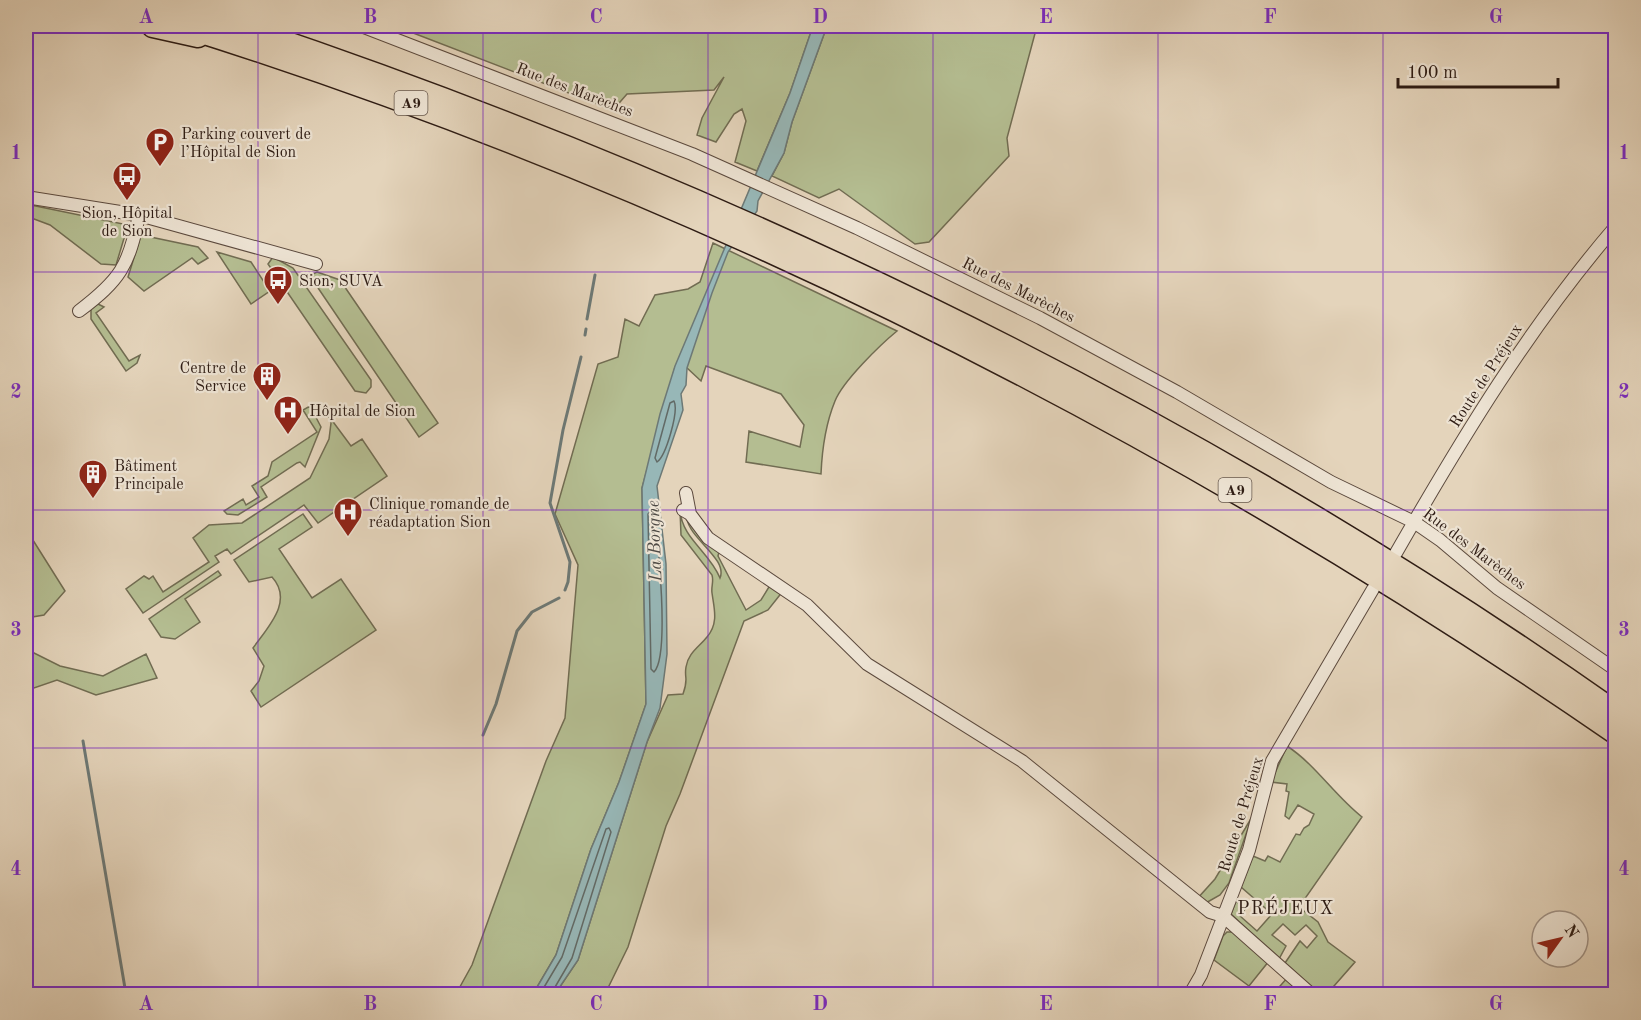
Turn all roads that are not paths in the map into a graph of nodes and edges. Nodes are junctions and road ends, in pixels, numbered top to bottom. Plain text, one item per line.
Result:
1 (153, 26) edge
2 (183, 26) edge
3 (237, 26) edge
4 (361, 26) edge
5 (265, 52) junction
6 (638, 184) junction
7 (26, 197) edge
8 (139, 215) junction
9 (1616, 226) edge
10 (316, 264) dead end
11 (838, 273) junction
12 (79, 311) dead end
13 (686, 493) dead end
14 (1414, 522) junction
15 (1396, 553) dead end
16 (1374, 589) dead end
17 (1616, 670) edge
18 (1616, 713) edge
19 (1616, 733) edge
20 (1223, 916) junction
21 (1190, 994) edge
22 (1311, 994) edge

1 - 5 highway
2 - 5 highway, A9
3 - 6 highway, A9
4 - 14 street, Rue des Marèches
5 - 6 highway, A9
6 - 11 highway, A9
7 - 8 street
8 - 10 street
8 - 12 street
9 - 14 street, Route de Préjeux
11 - 18 highway, A9
11 - 19 highway, A9
13 - 20 street
14 - 15 street, Route de Préjeux
14 - 17 street, Rue des Marèches
16 - 20 street, Route de Préjeux
20 - 21 street, Route de Préjeux
20 - 22 street

